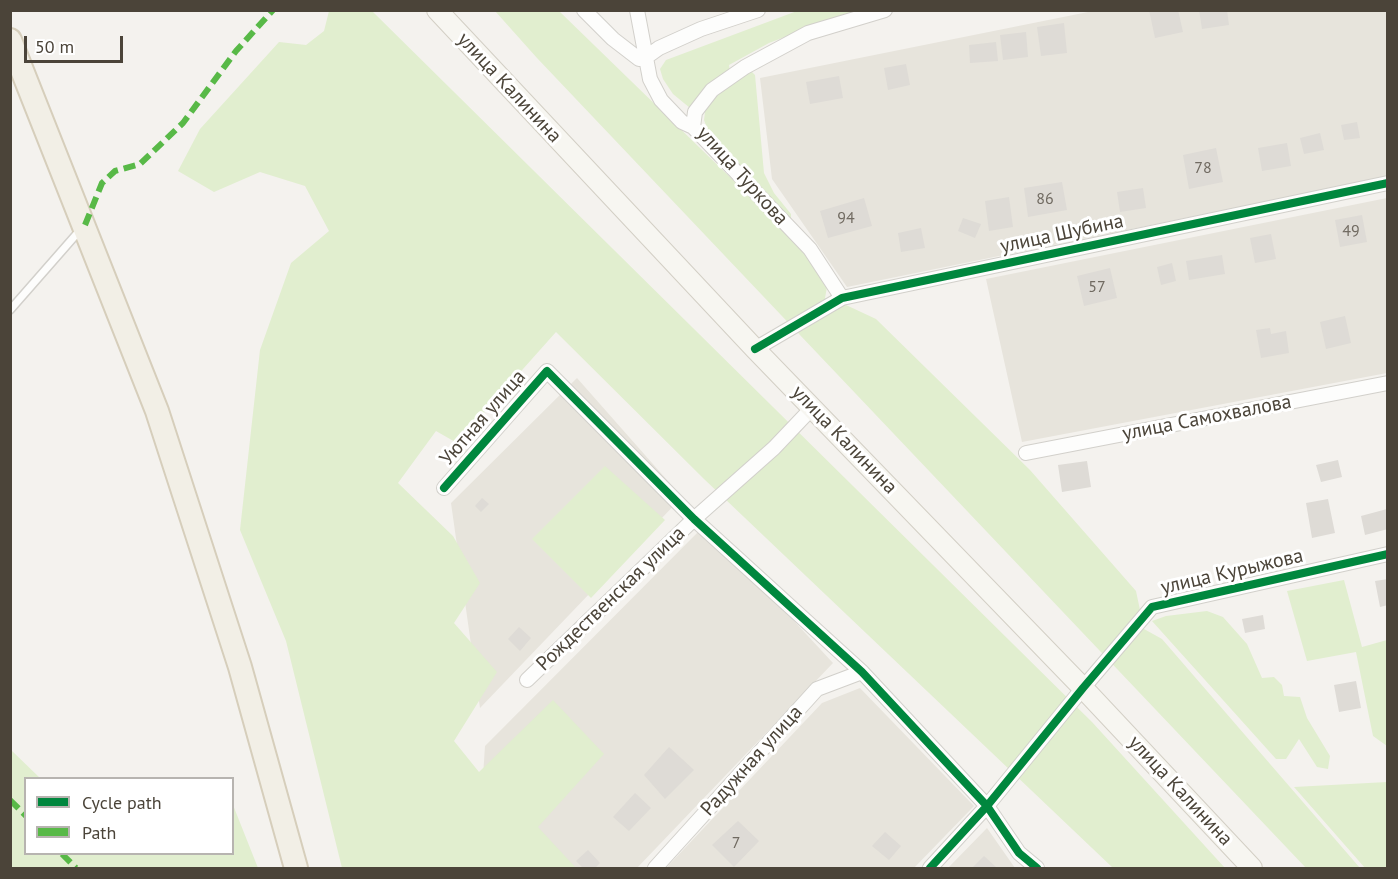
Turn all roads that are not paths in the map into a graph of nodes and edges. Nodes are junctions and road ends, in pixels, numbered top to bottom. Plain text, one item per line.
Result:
1 (437, 10) edge
2 (584, 10) edge
3 (637, 10) edge
4 (758, 10) edge
5 (885, 10) edge
6 (10, 40) edge
7 (645, 58) junction
8 (693, 127) junction
9 (1388, 183) edge
10 (85, 225) junction
11 (842, 298) junction
12 (10, 309) edge
13 (755, 349) junction
14 (1388, 383) edge
15 (812, 408) junction
16 (1026, 453) dead end
17 (444, 488) dead end
18 (694, 519) junction
19 (1388, 554) edge
20 (862, 672) junction
21 (527, 680) dead end
22 (1083, 688) junction
23 (987, 806) junction
24 (296, 868) edge
25 (655, 868) edge
26 (930, 868) edge
27 (1037, 868) edge
28 (1252, 868) edge

1 - 13 main road, улица Калинина
2 - 7 street
3 - 7 street
4 - 7 street
5 - 8 street, улица Туркова
6 - 10 main road
7 - 8 street
8 - 11 street, улица Туркова
9 - 11 street, улица Шубина
10 - 12 lane
10 - 24 main road
11 - 13 street, улица Шубина
13 - 15 main road, улица Калинина
14 - 16 street, улица Самохвалова
15 - 18 street, Рождественская улица
15 - 22 main road, улица Калинина
17 - 18 street, Уютная улица
18 - 20 street
18 - 21 street, Рождественская улица
19 - 22 street, улица Курыжова
20 - 23 street
20 - 25 street, Радужная улица
22 - 23 street, улица Курыжова
22 - 28 main road, улица Калинина
23 - 26 street, улица Курыжова
23 - 27 street

